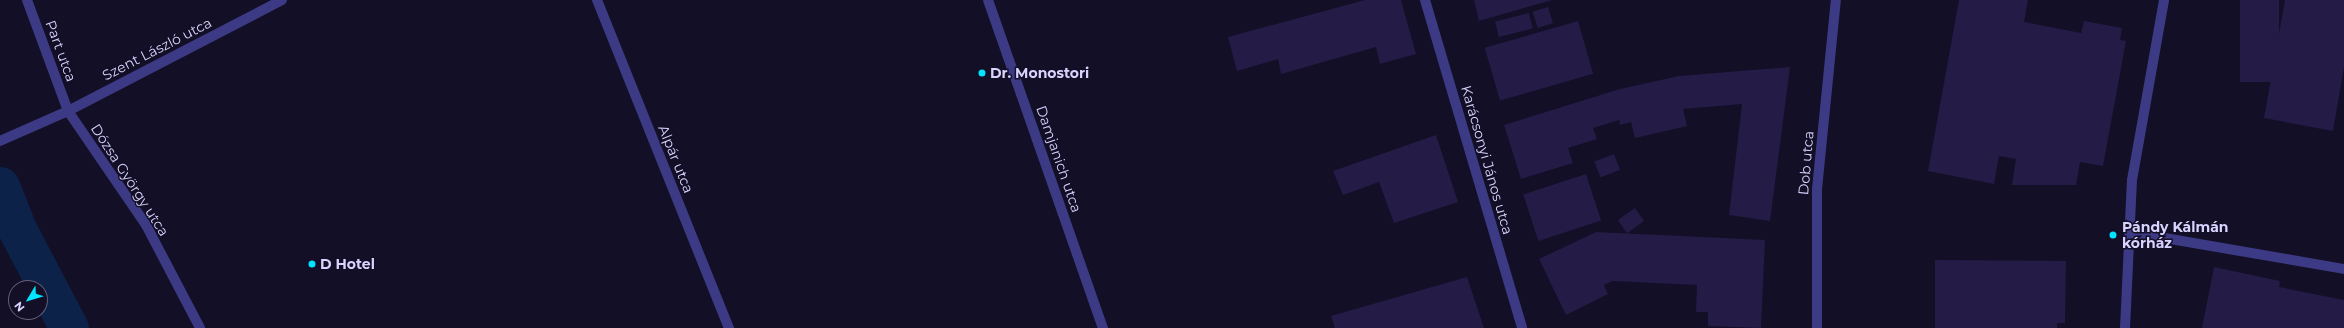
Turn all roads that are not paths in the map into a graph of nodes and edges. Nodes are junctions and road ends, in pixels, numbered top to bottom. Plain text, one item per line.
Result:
1 (27, 0) edge
2 (282, 0) edge
3 (597, 0) edge
4 (988, 0) edge
5 (1425, 0) edge
6 (1836, 0) edge
7 (2164, 0) edge
8 (68, 111) junction
9 (0, 141) edge
10 (2130, 232) junction
11 (2344, 269) edge
12 (200, 328) edge
13 (729, 328) edge
14 (1103, 328) edge
15 (1522, 328) edge
16 (1817, 328) edge
17 (2125, 328) edge

1 - 8 street, Part utca
2 - 8 street, Szent László utca
3 - 13 street, Alpár utca
4 - 14 street, Damjanich utca
5 - 15 street, Karácsonyi János utca
6 - 16 street, Dob utca
7 - 10 street
8 - 9 street, Szent László utca
8 - 12 street, Dózsa György utca
10 - 11 street
10 - 17 street

